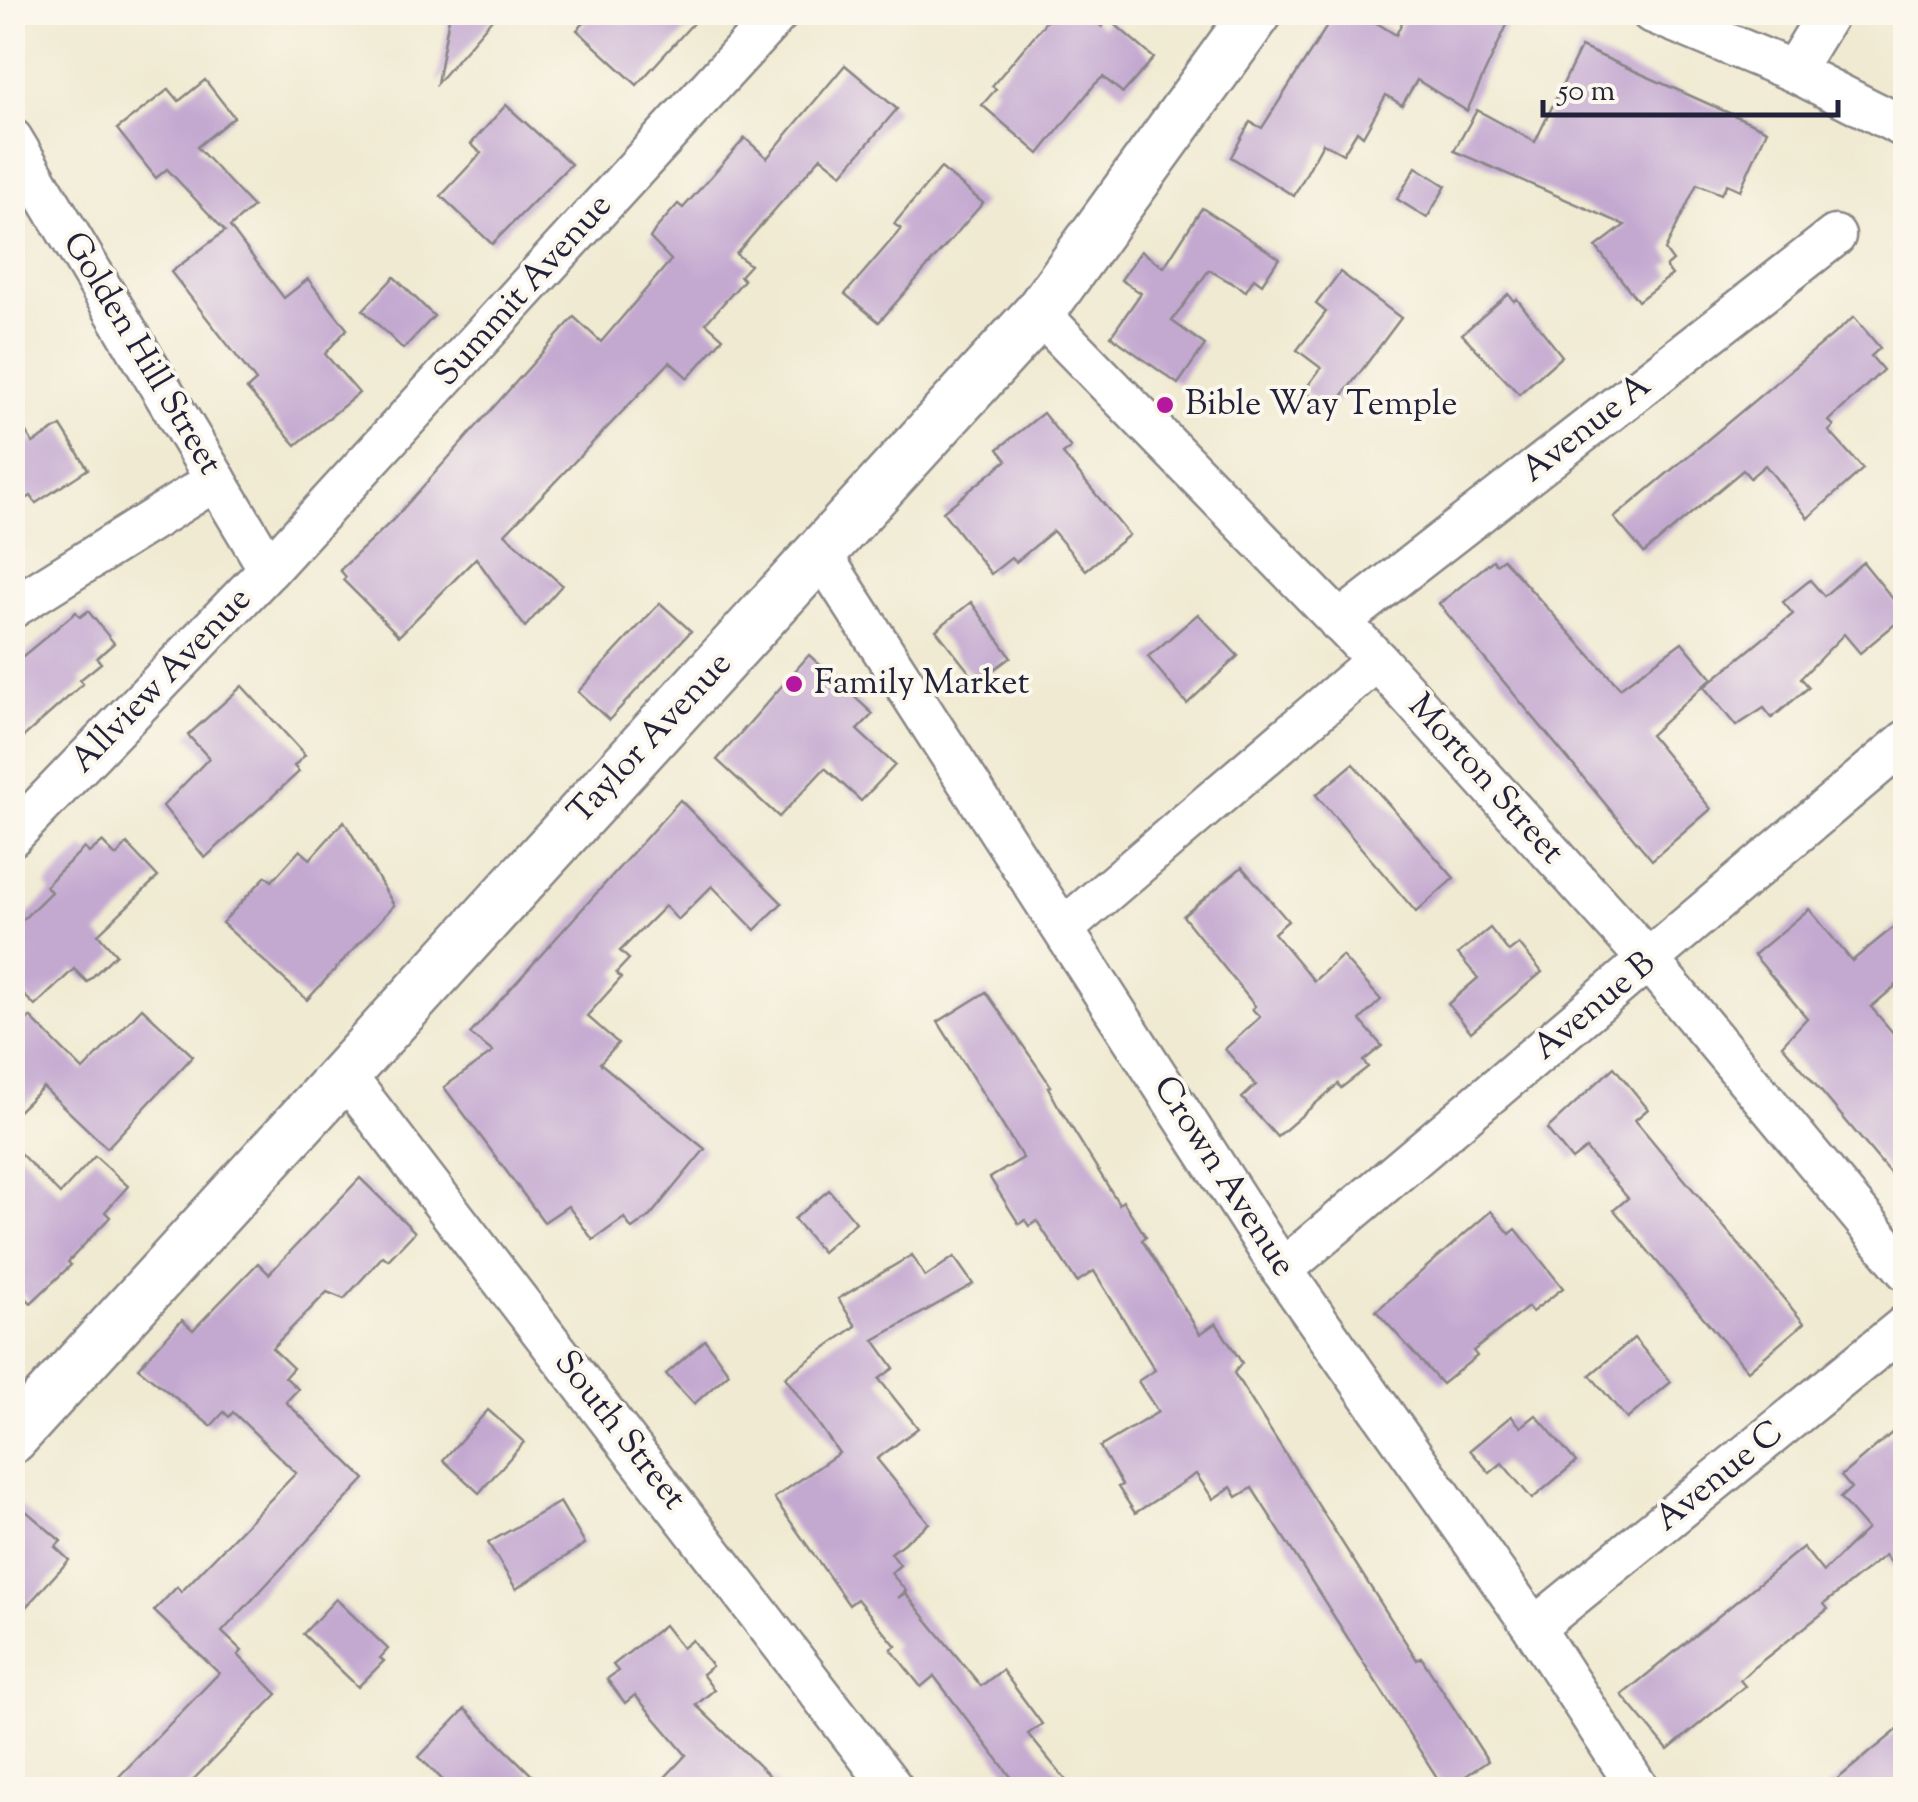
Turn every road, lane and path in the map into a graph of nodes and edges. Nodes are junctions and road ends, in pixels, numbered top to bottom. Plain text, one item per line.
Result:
1 (779, 12) edge
2 (1257, 12) edge
3 (1651, 12) edge
4 (1829, 12) edge
5 (1792, 71) junction
6 (1906, 128) edge
7 (12, 138) edge
8 (1836, 236) dead end
9 (1039, 313) junction
10 (216, 480) junction
11 (822, 554) junction
12 (270, 569) junction
13 (12, 608) edge
14 (1339, 622) junction
15 (1376, 660) junction
16 (1906, 741) edge
17 (12, 836) edge
18 (1064, 928) junction
19 (1649, 961) junction
20 (344, 1074) junction
21 (1282, 1270) junction
22 (1906, 1270) edge
23 (1906, 1325) edge
24 (12, 1438) edge
25 (1534, 1628) junction
26 (894, 1790) edge
27 (1640, 1790) edge

1 - 12 street, Summit Avenue
2 - 9 street, Taylor Avenue
3 - 5 street
4 - 5 street
5 - 6 street
7 - 10 street, Golden Hill Street
8 - 14 street, Avenue A
9 - 11 street, Taylor Avenue
9 - 14 street, Morton Street
10 - 12 street, Golden Hill Street
10 - 13 street
11 - 18 street, Crown Avenue
11 - 20 street, Taylor Avenue
12 - 17 street, Allview Avenue
14 - 15 street, Morton Street
15 - 18 street
15 - 19 street, Morton Street
16 - 19 street, Avenue B
18 - 21 street, Crown Avenue
19 - 21 street, Avenue B
19 - 22 street, Morton Street
20 - 24 street, Taylor Avenue
20 - 26 street, South Street
21 - 25 street, Crown Avenue
23 - 25 street, Avenue C
25 - 27 street, Crown Avenue

